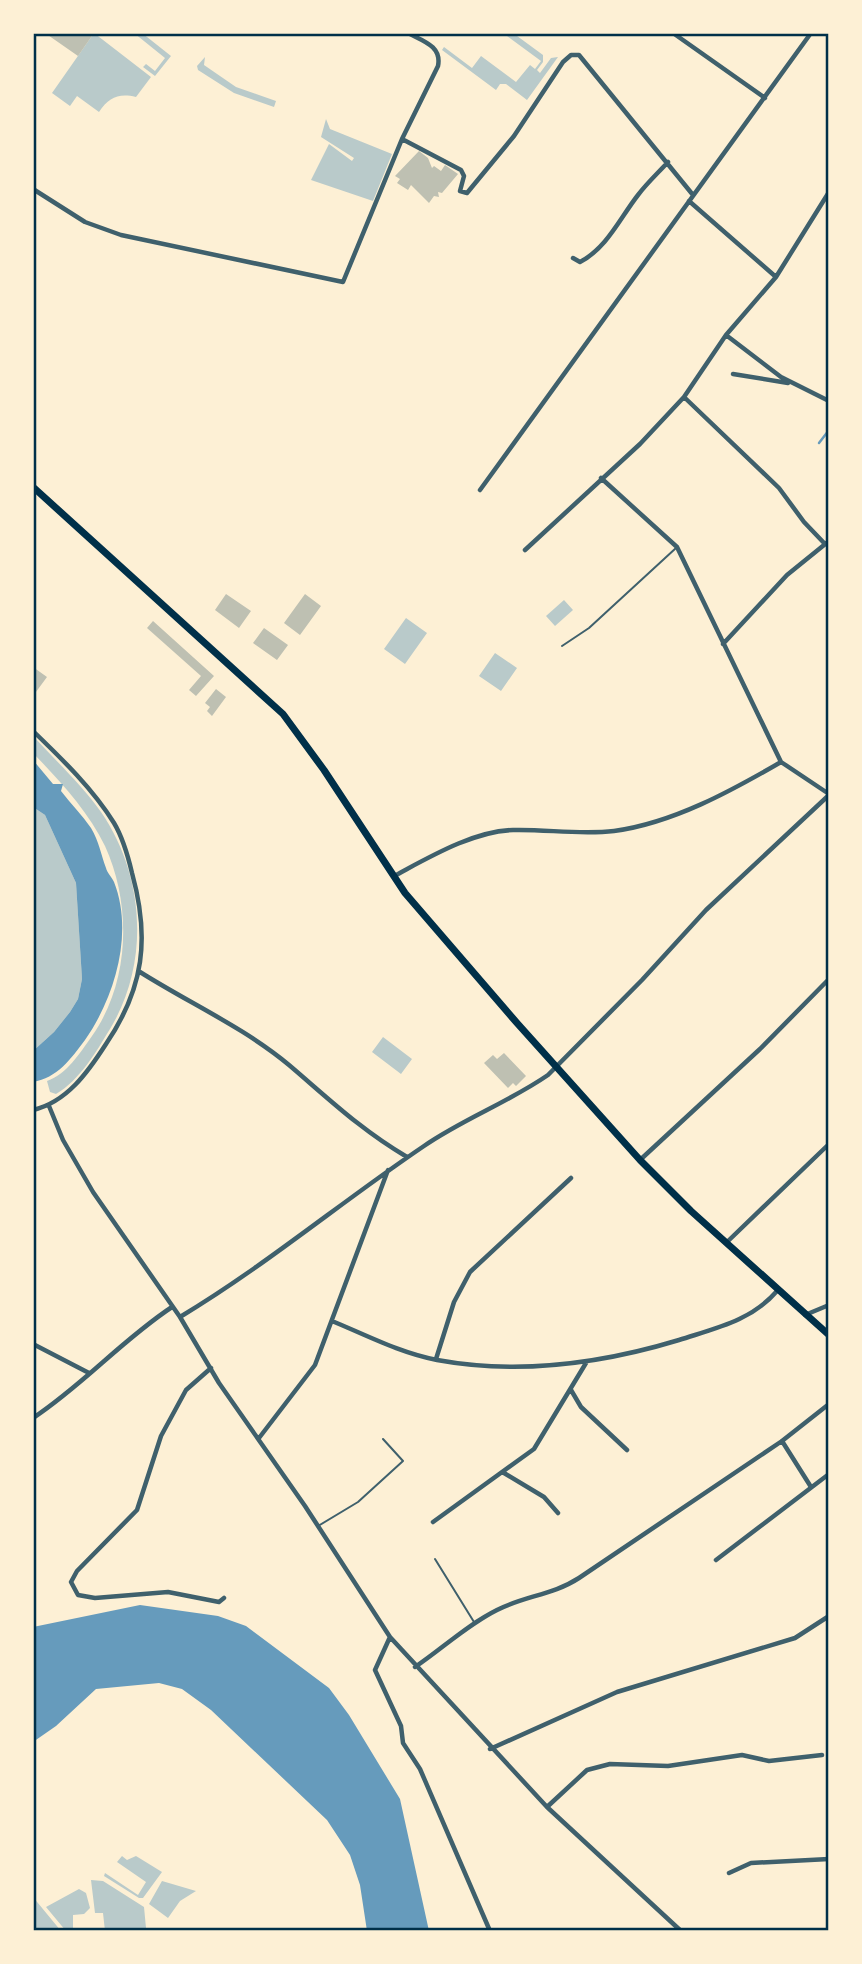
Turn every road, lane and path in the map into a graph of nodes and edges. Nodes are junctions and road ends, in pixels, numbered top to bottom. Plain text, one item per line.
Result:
1 (408, 33) edge
2 (673, 33) edge
3 (811, 33) edge
4 (765, 98) junction
5 (402, 139) junction
6 (668, 162) junction
7 (33, 189) edge
8 (829, 192) edge
9 (694, 195) junction
10 (689, 201) junction
11 (573, 258) dead end
12 (776, 277) junction
13 (726, 335) junction
14 (733, 374) dead end
15 (795, 384) junction
16 (684, 397) junction
17 (829, 401) edge
18 (601, 478) junction
19 (33, 487) edge
20 (480, 490) dead end
21 (827, 543) edge
22 (677, 547) junction
23 (525, 550) dead end
24 (723, 644) junction
25 (562, 646) dead end
26 (33, 732) edge
27 (782, 762) junction
28 (829, 794) edge
29 (394, 876) junction
30 (140, 972) junction
31 (829, 979) edge
32 (556, 1067) junction
33 (48, 1106) junction
34 (33, 1110) edge
35 (829, 1144) edge
36 (407, 1157) junction
37 (640, 1160) junction
38 (388, 1170) junction
39 (571, 1178) dead end
40 (726, 1244) junction
41 (777, 1291) junction
42 (829, 1305) edge
43 (172, 1307) junction
44 (804, 1315) junction
45 (180, 1317) junction
46 (332, 1321) junction
47 (829, 1335) edge
48 (33, 1344) edge
49 (436, 1359) junction
50 (587, 1362) junction
51 (211, 1368) junction
52 (89, 1373) junction
53 (571, 1389) junction
54 (829, 1404) edge
55 (33, 1418) edge
56 (259, 1438) junction
57 (383, 1439) dead end
58 (782, 1441) junction
59 (627, 1450) dead end
60 (504, 1473) junction
61 (829, 1474) edge
62 (811, 1487) junction
63 (558, 1513) dead end
64 (433, 1522) dead end
65 (317, 1527) junction
66 (435, 1559) dead end
67 (716, 1560) dead end
68 (224, 1598) dead end
69 (829, 1616) edge
70 (474, 1623) junction
71 (390, 1637) junction
72 (415, 1667) junction
73 (490, 1749) junction
74 (822, 1755) dead end
75 (547, 1807) junction
76 (829, 1859) edge
77 (729, 1873) dead end
78 (490, 1931) edge
79 (681, 1931) edge

1 - 5 street
2 - 4 street
3 - 4 street
4 - 9 street
5 - 6 street
5 - 7 street
6 - 9 street
6 - 11 street
8 - 12 street
9 - 10 street
10 - 12 street
10 - 20 street
12 - 13 street
13 - 15 street
13 - 16 street
14 - 15 street
15 - 17 street
16 - 18 street
16 - 21 street
18 - 22 street
18 - 23 street
19 - 29 highway
21 - 24 street
22 - 24 street
22 - 25 lane
24 - 27 street
26 - 30 street
27 - 28 street
27 - 29 street
28 - 32 street
29 - 32 highway
30 - 33 street
30 - 36 street
31 - 37 street
32 - 36 street
32 - 37 highway
33 - 34 street
33 - 43 street
35 - 40 street
36 - 38 street
37 - 40 highway
38 - 45 street
38 - 46 street
39 - 49 street
40 - 41 highway
41 - 44 highway
41 - 50 street
42 - 44 street
43 - 45 street
43 - 52 street
44 - 47 highway
45 - 51 street
46 - 49 street
46 - 56 street
48 - 52 street
49 - 50 street
50 - 53 street
51 - 56 street
51 - 68 street
52 - 55 street
53 - 59 street
53 - 60 street
54 - 58 street
56 - 65 street
57 - 65 lane
58 - 62 street
58 - 70 street
60 - 63 street
60 - 64 street
61 - 62 street
62 - 67 street
65 - 71 street
66 - 70 lane
69 - 73 street
70 - 72 street
71 - 72 street
71 - 78 street
72 - 73 street
73 - 75 street
74 - 75 street
75 - 79 street
76 - 77 street

